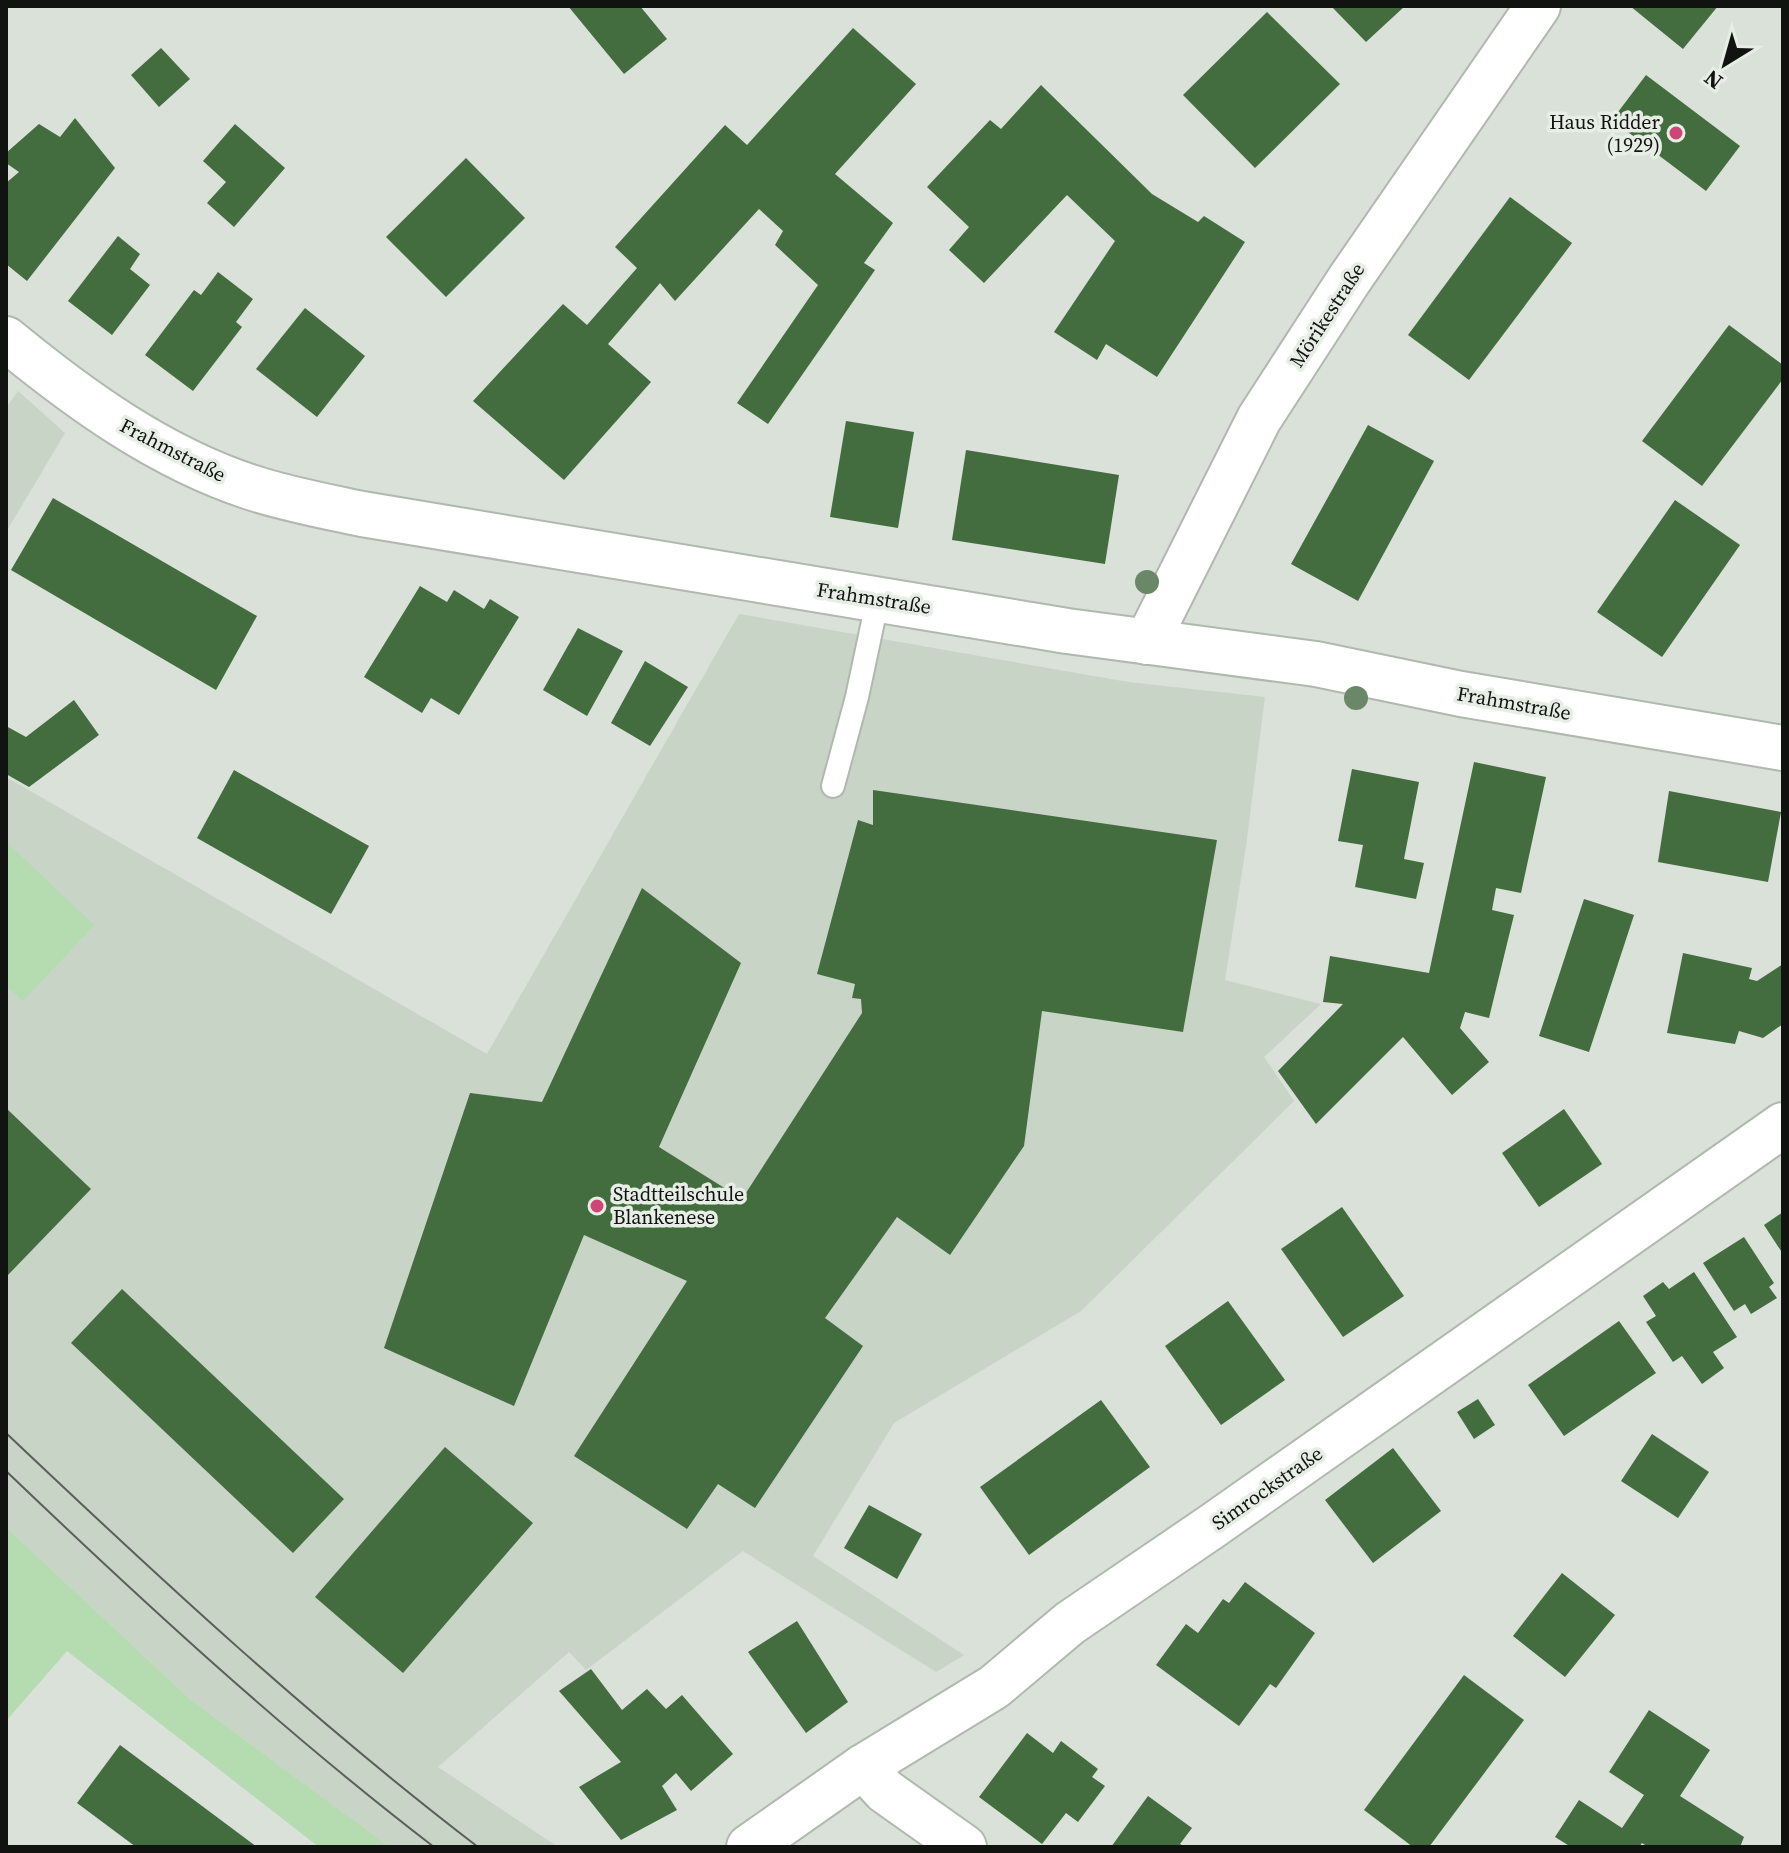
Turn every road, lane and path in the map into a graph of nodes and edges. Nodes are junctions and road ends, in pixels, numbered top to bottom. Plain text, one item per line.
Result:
1 (1538, 6) edge
2 (6, 339) edge
3 (878, 598) junction
4 (1147, 642) junction
5 (1783, 748) edge
6 (833, 786) dead end
7 (1783, 1125) edge
8 (863, 1767) junction
9 (749, 1847) edge
10 (964, 1847) edge

1 - 4 street, Mörikestraße
2 - 3 street, Frahmstraße
3 - 4 street, Frahmstraße
3 - 6 lane
4 - 5 street, Frahmstraße
7 - 8 street, Simrockstraße
8 - 9 street, Simrockstraße
8 - 10 street

